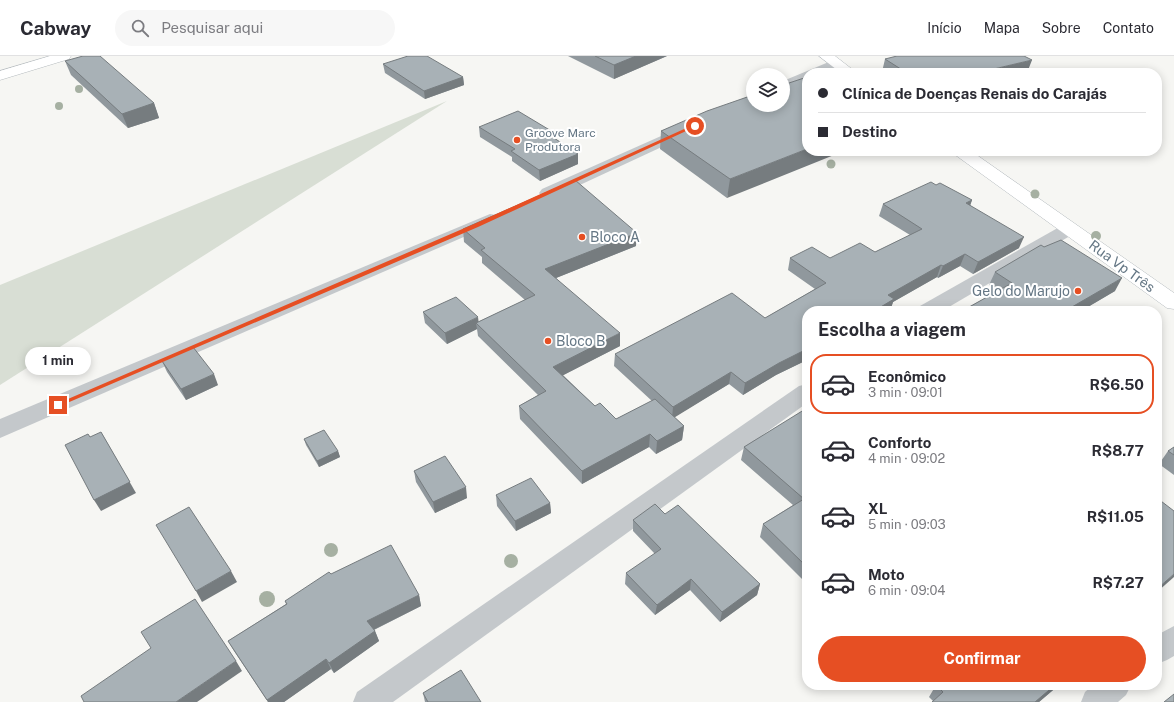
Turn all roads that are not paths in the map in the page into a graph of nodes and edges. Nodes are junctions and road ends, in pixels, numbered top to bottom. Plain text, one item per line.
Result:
1 (64, 56) edge
2 (831, 60) edge
3 (819, 68) edge
4 (843, 68) edge
5 (0, 76) edge
6 (802, 77) edge
7 (790, 83) edge
8 (702, 123) edge
9 (967, 156) edge
10 (531, 201) edge
11 (503, 213) edge
12 (1069, 228) junction
13 (1174, 303) edge
14 (936, 306) edge
15 (802, 396) edge
16 (0, 429) edge
17 (1174, 639) edge
18 (1162, 647) edge
19 (1110, 690) edge
20 (368, 702) edge
21 (1096, 702) edge

1 - 5 street
2 - 3 street
2 - 4 street
6 - 7 street
8 - 10 street
9 - 12 street, Rua Vp Três
11 - 16 street
12 - 13 street, Rua Vp Três
12 - 14 street
15 - 20 street
17 - 18 street
19 - 21 street

